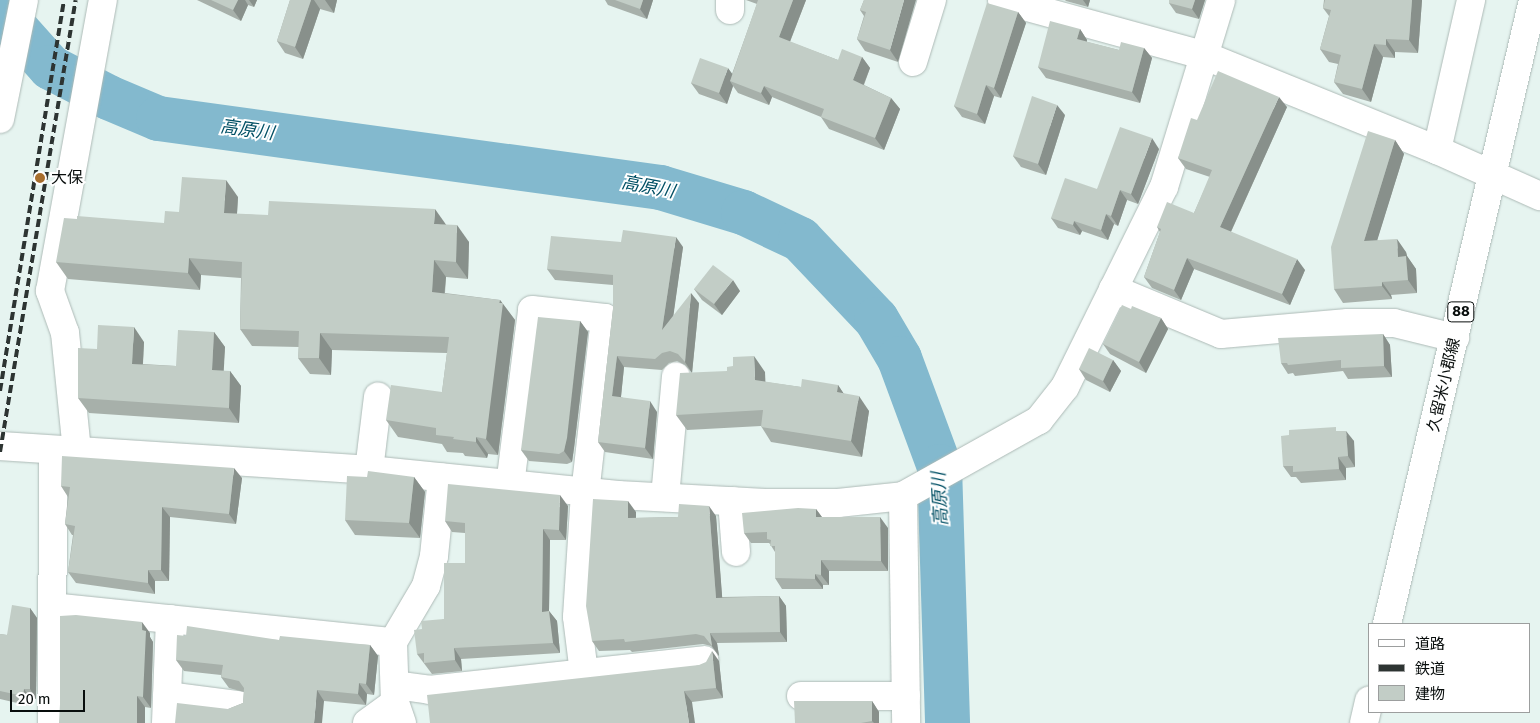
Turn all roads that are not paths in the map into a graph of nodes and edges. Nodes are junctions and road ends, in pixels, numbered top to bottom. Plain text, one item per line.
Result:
1 (24, 0) edge
2 (103, 0) edge
3 (932, 0) edge
4 (1002, 0) edge
5 (1221, 0) edge
6 (1471, 0) edge
7 (1533, 0) edge
8 (1204, 55) junction
9 (912, 62) dead end
10 (3, 93) edge
11 (1437, 150) junction
12 (1493, 176) junction
13 (1540, 196) edge
14 (1113, 289) junction
15 (1455, 338) junction
16 (676, 377) dead end
17 (378, 397) dead end
18 (0, 446) edge
19 (65, 450) junction
20 (369, 470) junction
21 (442, 477) junction
22 (510, 485) junction
23 (585, 493) junction
24 (909, 494) junction
25 (665, 497) junction
26 (732, 501) junction
27 (736, 552) dead end
28 (53, 607) junction
29 (170, 619) junction
30 (1387, 623) edge
31 (393, 642) junction
32 (704, 660) dead end
33 (584, 673) junction
34 (167, 696) junction
35 (801, 696) dead end
36 (906, 696) junction
37 (397, 704) edge
38 (238, 705) edge
39 (1368, 705) edge
40 (52, 723) edge
41 (166, 723) edge
42 (367, 723) edge
43 (906, 723) edge
44 (1364, 723) edge

1 - 10 street
2 - 19 street
3 - 9 street
4 - 8 street
5 - 8 street
6 - 11 street
7 - 12 street, 久留米小郡線 / 88
8 - 11 street
8 - 14 street
11 - 12 street
12 - 13 street
12 - 15 street, 久留米小郡線 / 88
14 - 15 street
14 - 24 street
15 - 30 street, 久留米小郡線 / 88
16 - 25 street
17 - 20 street
18 - 19 street
19 - 20 street
19 - 28 street
20 - 21 street
21 - 22 street
21 - 31 street
22 - 23 street
22 - 23 street
23 - 25 street
23 - 33 street
24 - 26 street
24 - 36 street
25 - 26 street
26 - 27 street
28 - 29 street
28 - 40 street
29 - 31 street
29 - 34 street
31 - 37 street
32 - 33 street
33 - 37 street
34 - 38 street
34 - 41 street
35 - 36 street
36 - 43 street
37 - 42 street
39 - 44 street

